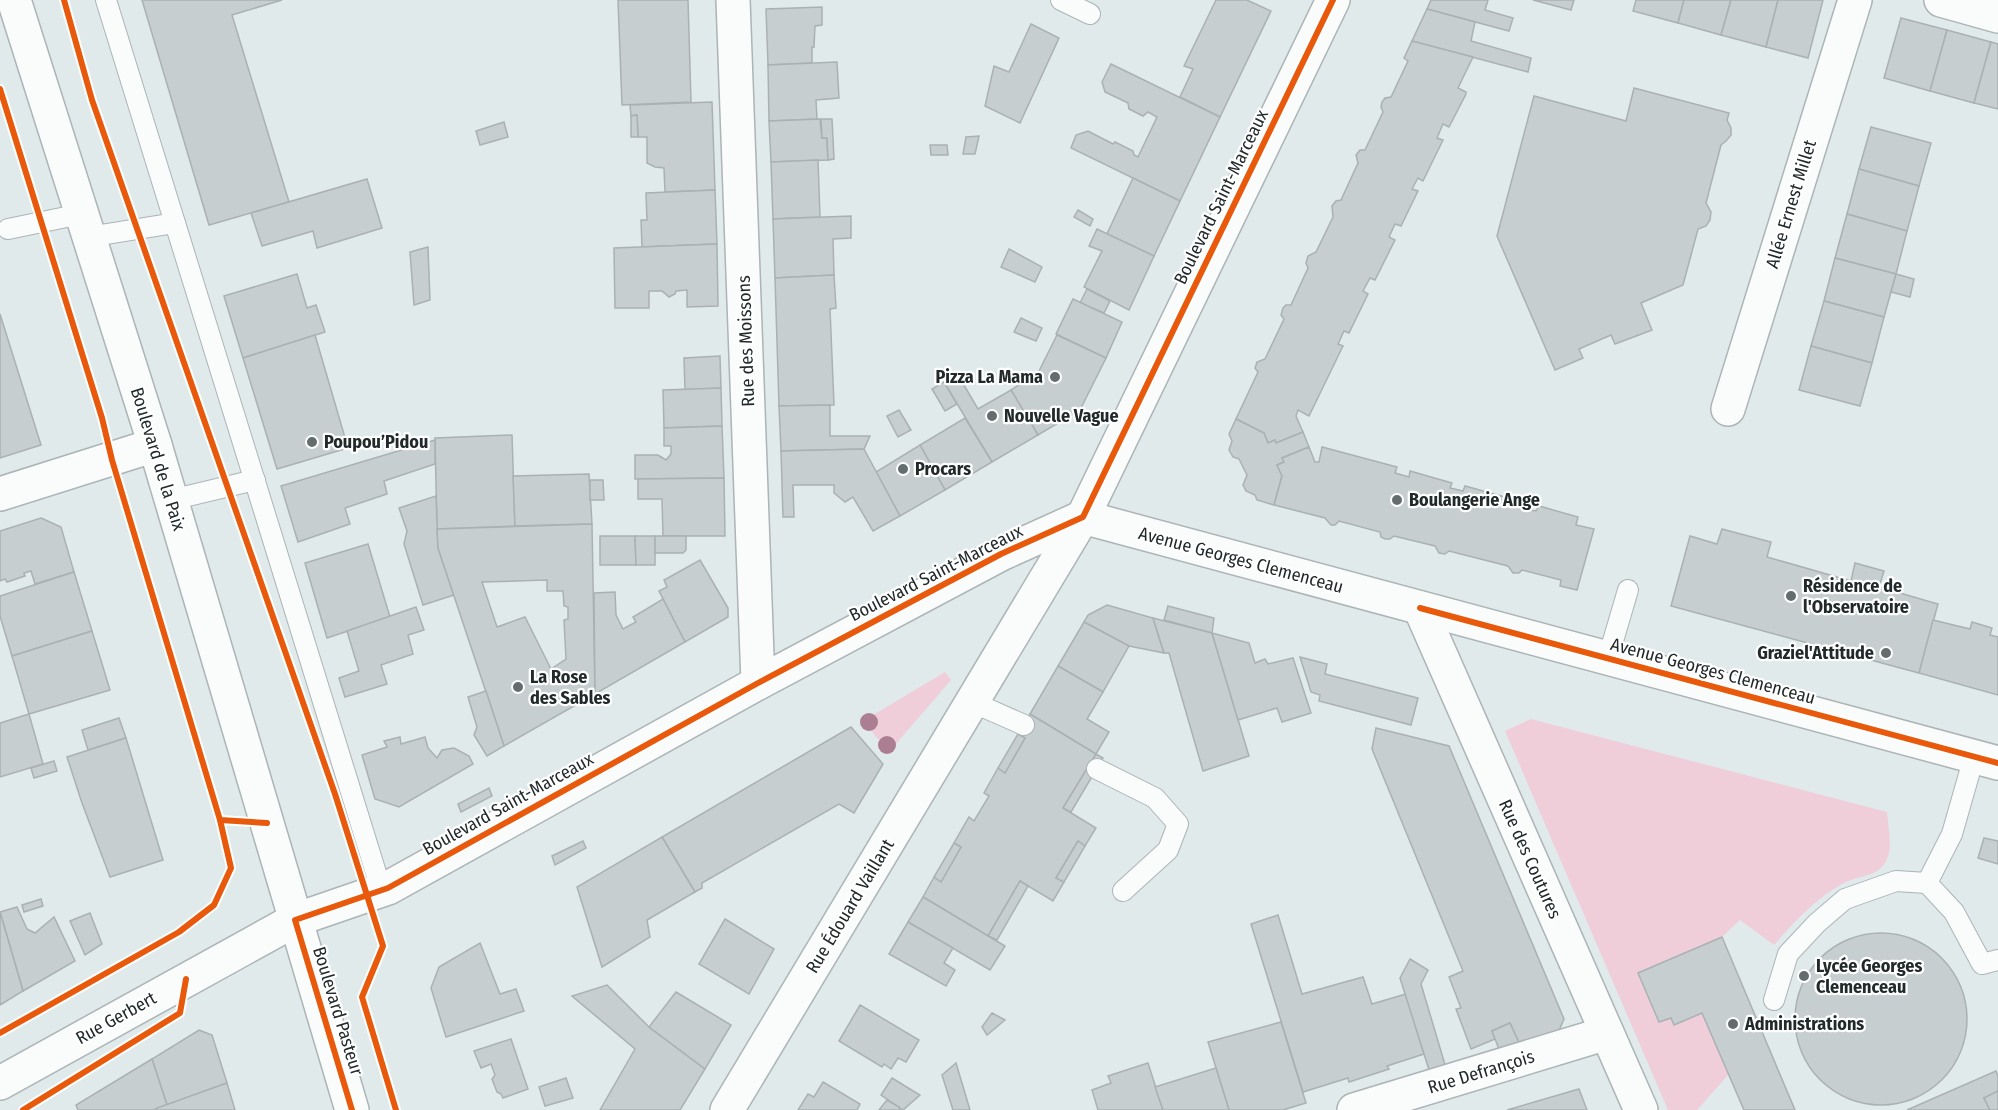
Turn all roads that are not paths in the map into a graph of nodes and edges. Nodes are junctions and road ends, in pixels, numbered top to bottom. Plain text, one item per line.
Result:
1 (14, 0) edge
2 (106, 0) edge
3 (733, 0) edge
4 (1061, 0) edge
5 (1333, 0) edge
6 (1855, 0) edge
7 (1941, 0) edge
8 (1090, 14) dead end
9 (1998, 16) edge
10 (175, 223) junction
11 (85, 225) junction
12 (8, 229) dead end
13 (1728, 409) dead end
14 (155, 445) junction
15 (255, 480) junction
16 (0, 494) edge
17 (171, 500) junction
18 (1083, 517) junction
19 (1628, 590) dead end
20 (1420, 608) junction
21 (1608, 658) junction
22 (758, 683) junction
23 (972, 702) junction
24 (1024, 724) dead end
25 (1986, 760) edge
26 (1097, 769) dead end
27 (1928, 883) junction
28 (381, 890) junction
29 (1124, 891) dead end
30 (295, 920) junction
31 (1998, 960) edge
32 (1774, 1000) dead end
33 (1607, 1034) junction
34 (0, 1083) edge
35 (352, 1110) edge
36 (727, 1110) edge
37 (1354, 1110) edge
38 (1641, 1110) edge

1 - 11 street, Boulevard de la Paix
2 - 10 lane
3 - 22 street, Rue des Moissons
4 - 8 lane
5 - 18 street, Boulevard Saint-Marceaux
6 - 13 street, Allée Ernest Millet
7 - 9 street
10 - 11 lane
10 - 15 lane
11 - 12 lane
11 - 14 street, Boulevard de la Paix
14 - 16 street
14 - 17 street, Boulevard de la Paix
15 - 17 lane
15 - 28 lane
17 - 30 street, Boulevard de la Paix
18 - 20 street, Avenue Georges Clemenceau
18 - 22 street, Boulevard Saint-Marceaux
18 - 23 street, Rue Édouard Vaillant
19 - 21 lane, Avenue Georges Clemenceau
20 - 21 street, Avenue Georges Clemenceau
20 - 33 street, Rue des Coutures
21 - 25 street, Avenue Georges Clemenceau
22 - 28 street, Boulevard Saint-Marceaux
23 - 24 lane
23 - 36 street, Rue Édouard Vaillant
25 - 27 lane
26 - 29 lane
27 - 31 lane
27 - 32 lane
28 - 30 street, Boulevard Saint-Marceaux
30 - 34 street, Rue Gerbert
30 - 35 street, Boulevard Pasteur
33 - 37 street, Rue Defrançois
33 - 38 street, Rue des Coutures

